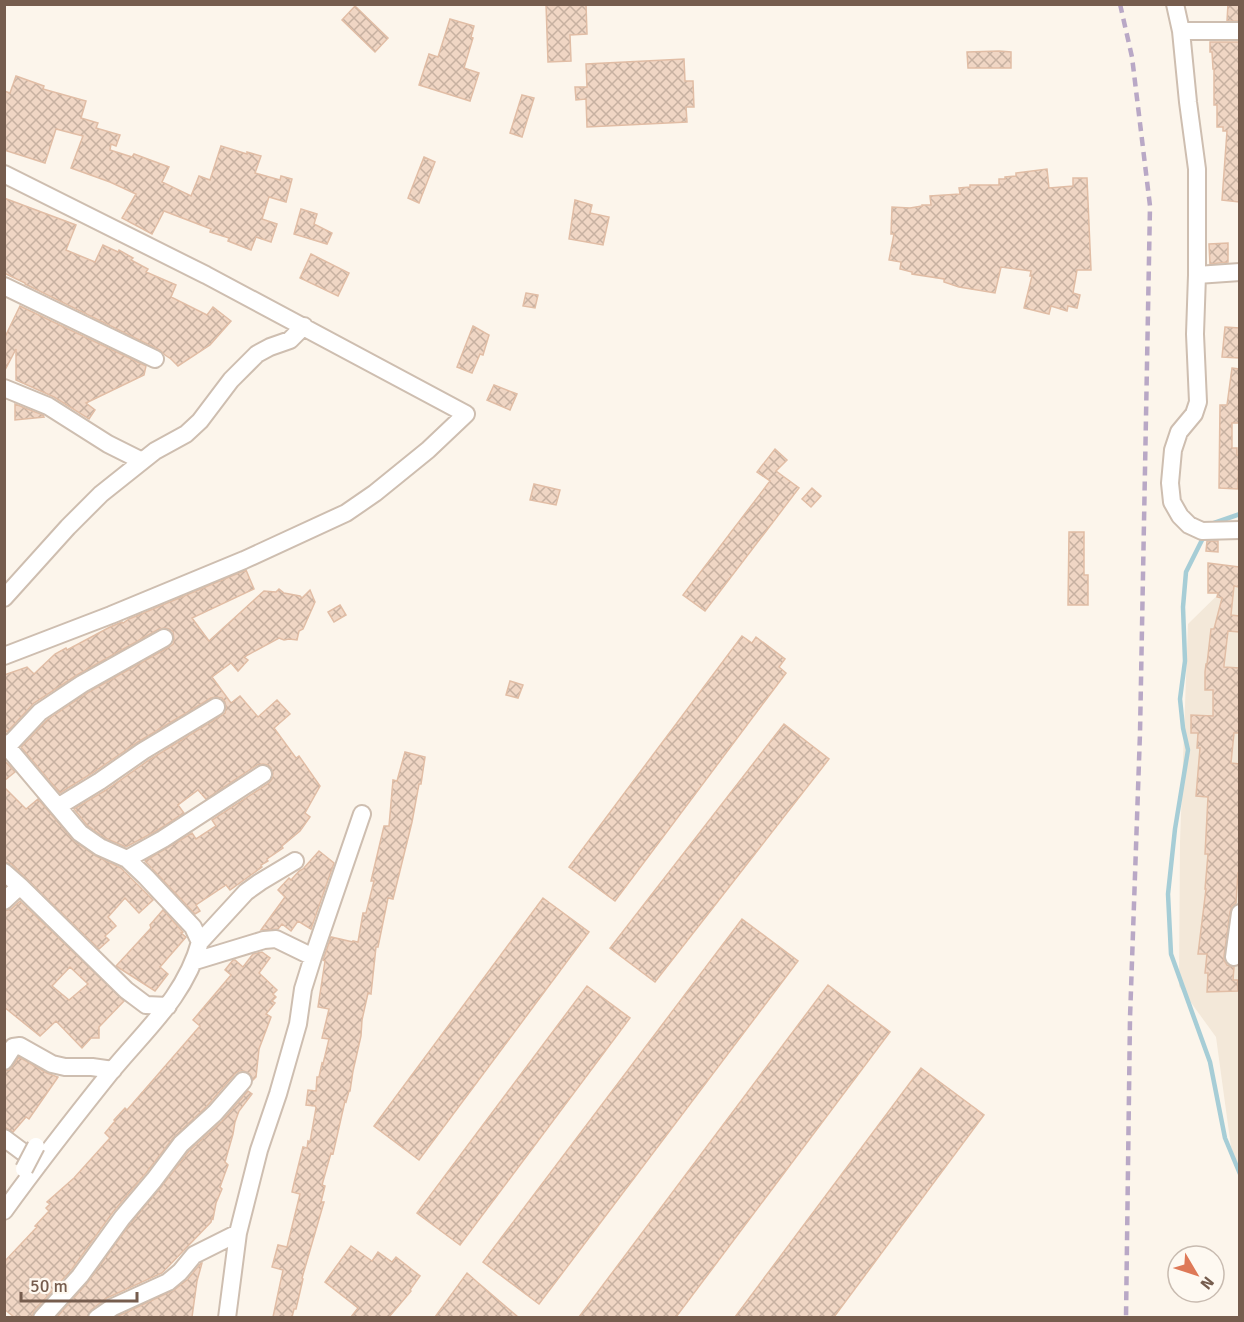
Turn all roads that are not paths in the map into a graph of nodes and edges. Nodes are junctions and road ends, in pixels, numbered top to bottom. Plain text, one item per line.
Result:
1 (1175, 4) edge
2 (1181, 31) junction
3 (1239, 31) edge
4 (4, 174) edge
5 (1239, 272) edge
6 (1197, 275) junction
7 (4, 286) edge
8 (304, 326) junction
9 (155, 360) dead end
10 (4, 388) edge
11 (142, 461) junction
12 (1239, 530) edge
13 (4, 598) edge
14 (164, 638) dead end
15 (4, 656) edge
16 (216, 707) dead end
17 (6, 744) edge
18 (263, 774) dead end
19 (59, 806) junction
20 (362, 814) dead end
21 (127, 859) junction
22 (295, 861) dead end
23 (4, 872) edge
24 (20, 886) junction
25 (4, 901) edge
26 (1239, 913) edge
27 (200, 942) junction
28 (313, 957) junction
29 (1234, 957) dead end
30 (195, 961) junction
31 (168, 1006) junction
32 (4, 1061) edge
33 (113, 1070) junction
34 (243, 1081) dead end
35 (4, 1138) edge
36 (36, 1146) dead end
37 (31, 1167) junction
38 (4, 1204) edge
39 (4, 1211) edge
40 (238, 1233) junction
41 (42, 1317) edge
42 (98, 1317) edge
43 (227, 1317) edge

1 - 2 street
2 - 3 street
2 - 6 street
4 - 8 street
5 - 6 street
6 - 12 street
7 - 9 street
8 - 11 street
8 - 15 street
10 - 11 street
11 - 13 street
14 - 17 street
16 - 19 street
17 - 19 street
18 - 21 street
19 - 21 street
20 - 28 street
21 - 27 street
22 - 27 street
23 - 24 street
24 - 25 street
24 - 31 street
26 - 29 street
27 - 30 street
28 - 30 street
28 - 40 street
30 - 31 street
31 - 33 street
32 - 33 street
33 - 37 street
34 - 41 street
35 - 37 street
36 - 37 street, bridge
37 - 38 street
37 - 39 street
40 - 42 street
40 - 43 street

